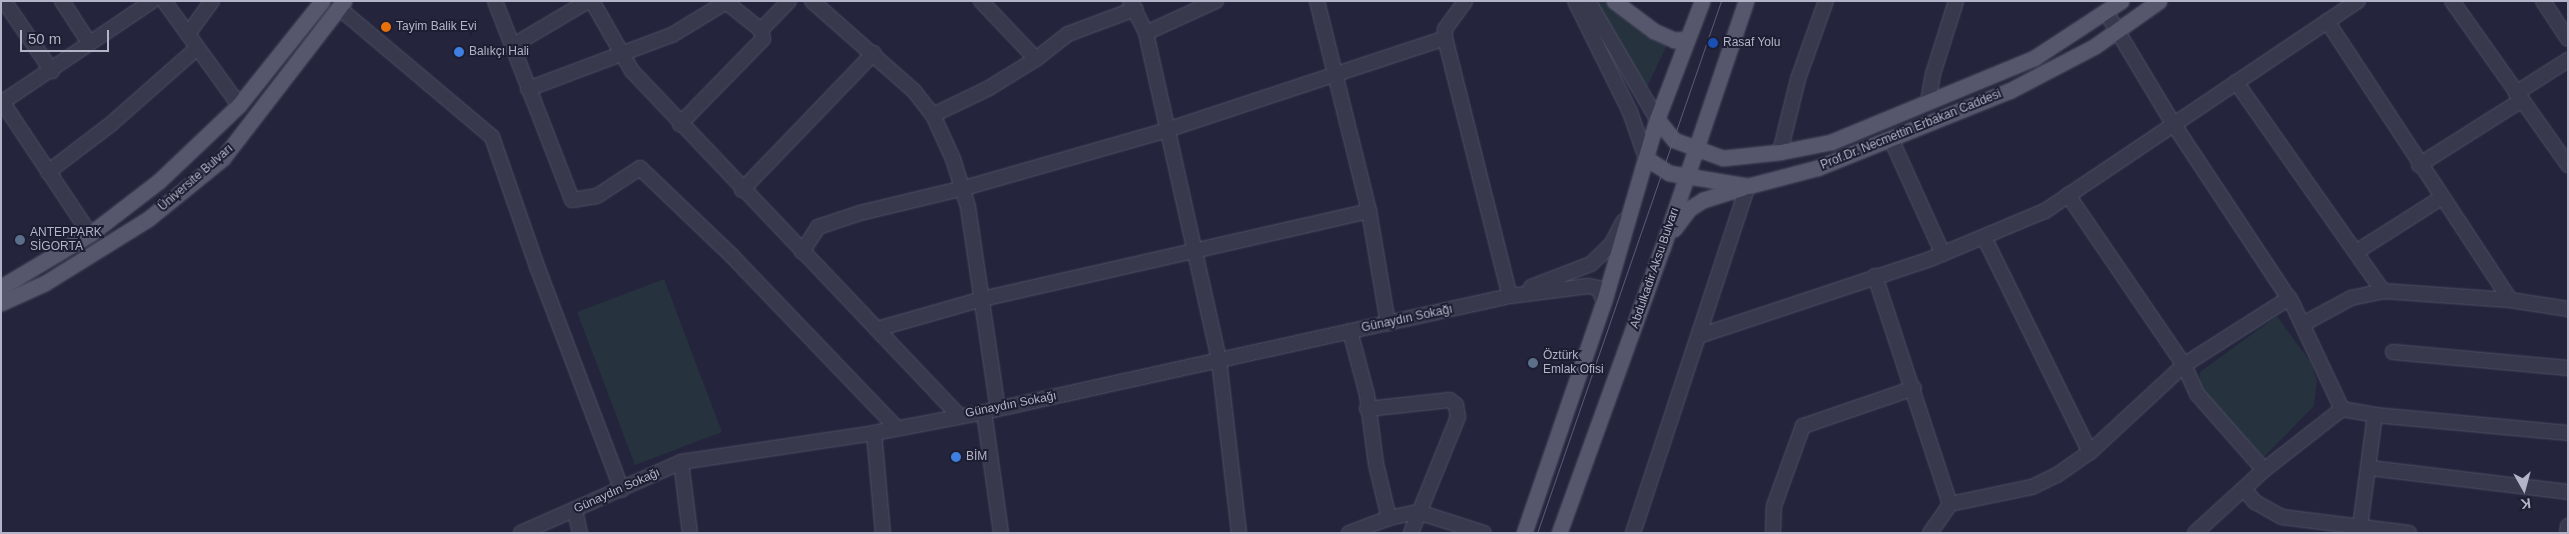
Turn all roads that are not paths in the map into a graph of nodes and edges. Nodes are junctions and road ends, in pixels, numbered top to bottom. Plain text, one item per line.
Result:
1 (4, 1) edge
2 (62, 1) edge
3 (152, 1) edge
4 (164, 1) edge
5 (212, 1) edge
6 (322, 1) edge
7 (495, 1) edge
8 (588, 1) edge
9 (592, 1) edge
10 (789, 1) edge
11 (812, 1) edge
12 (981, 1) edge
13 (1216, 1) edge
14 (1317, 1) edge
15 (1466, 1) edge
16 (1575, 1) edge
17 (1588, 1) edge
18 (1614, 1) edge
19 (1702, 1) edge
20 (1746, 1) edge
21 (1826, 1) edge
22 (1956, 1) edge
23 (2121, 1) edge
24 (2159, 1) edge
25 (2358, 1) edge
26 (2452, 1) edge
27 (2543, 1) edge
28 (342, 4) edge
29 (1133, 5) edge
30 (2106, 12) junction
31 (2327, 21) junction
32 (2116, 29) junction
33 (761, 30) junction
34 (1146, 33) junction
35 (188, 34) junction
36 (1445, 38) junction
37 (1687, 39) junction
38 (2568, 39) edge
39 (88, 41) junction
40 (512, 46) junction
41 (196, 49) junction
42 (874, 53) junction
43 (621, 56) junction
44 (1036, 59) junction
45 (2568, 60) edge
46 (52, 71) junction
47 (1335, 77) junction
48 (2236, 82) junction
49 (528, 89) junction
50 (2519, 97) junction
51 (2, 102) edge
52 (1928, 102) junction
53 (239, 105) junction
54 (933, 115) junction
55 (1657, 119) junction
56 (680, 124) junction
57 (2174, 125) junction
58 (1167, 130) junction
59 (1891, 139) junction
60 (1696, 150) junction
61 (1780, 152) junction
62 (1646, 158) junction
63 (2419, 165) junction
64 (2568, 165) edge
65 (48, 172) junction
66 (1686, 177) junction
67 (1748, 186) junction
68 (964, 188) junction
69 (742, 190) junction
70 (2068, 195) junction
71 (2441, 198) junction
72 (1631, 209) junction
73 (1369, 211) junction
74 (90, 234) junction
75 (1984, 237) junction
76 (1196, 248) junction
77 (1662, 249) junction
78 (802, 252) junction
79 (2356, 252) junction
80 (1943, 254) junction
81 (1875, 276) junction
82 (1, 287) edge
83 (2383, 291) junction
84 (1510, 296) junction
85 (982, 298) junction
86 (2289, 298) junction
87 (2510, 300) junction
88 (1604, 301) junction
89 (1, 304) edge
90 (2568, 309) edge
91 (1388, 323) junction
92 (2303, 324) junction
93 (877, 328) junction
94 (1350, 331) junction
95 (1699, 336) junction
96 (2393, 352) dead end
97 (1219, 360) junction
98 (2184, 365) junction
99 (2568, 368) edge
100 (1914, 388) junction
101 (2342, 409) junction
102 (991, 410) junction
103 (1367, 410) junction
104 (958, 415) junction
105 (2375, 415) junction
106 (898, 428) junction
107 (874, 433) junction
108 (2568, 433) edge
109 (2090, 452) junction
110 (681, 462) junction
111 (2370, 468) junction
112 (2264, 470) junction
113 (2244, 489) junction
114 (622, 490) junction
115 (2568, 492) edge
116 (1950, 504) junction
117 (575, 510) junction
118 (1418, 512) junction
119 (1389, 518) junction
120 (2568, 526) edge
121 (2360, 528) junction
122 (521, 533) edge
123 (580, 533) edge
124 (690, 533) edge
125 (883, 533) edge
126 (1001, 533) edge
127 (1239, 533) edge
128 (1349, 533) edge
129 (1411, 533) edge
130 (1484, 533) edge
131 (1524, 533) edge
132 (1559, 533) edge
133 (1633, 533) edge
134 (1772, 533) edge
135 (1930, 533) edge
136 (2195, 533) edge
137 (2409, 533) edge
138 (2566, 533) edge

1 - 46 street
2 - 39 street
3 - 39 street
4 - 35 street
5 - 35 street
6 - 53 main road, Üniversite Bulvarı
7 - 40 street
8 - 40 street
9 - 43 street
10 - 33 street
11 - 42 street
12 - 44 street
13 - 34 street
14 - 47 street
15 - 36 street
16 - 62 street
17 - 55 street
18 - 37 main road
19 - 37 main road
20 - 60 main road, Abdulkadir Aksu Bulvarı
21 - 61 street
22 - 52 street
23 - 30 main road, Prof.Dr. Necmettin Erbakan Caddesi
24 - 32 main road, Prof.Dr. Necmettin Erbakan Caddesi
25 - 31 street
26 - 50 street
27 - 38 street
28 - 89 main road, Üniversite Bulvarı
28 - 114 street
29 - 34 street
29 - 44 street
30 - 32 street
30 - 52 main road, Prof.Dr. Necmettin Erbakan Caddesi
31 - 48 street
31 - 63 street
32 - 57 street
32 - 59 main road, Prof.Dr. Necmettin Erbakan Caddesi
33 - 43 street
33 - 56 street
34 - 58 street
35 - 41 street
36 - 47 street
36 - 84 street
37 - 55 main road
39 - 46 street
40 - 49 street
41 - 53 street
41 - 65 street
42 - 54 street
42 - 69 street
43 - 49 street
43 - 56 street
44 - 54 street
45 - 50 street
46 - 51 street
47 - 58 street
47 - 73 street
48 - 57 street
48 - 79 street
49 - 106 street
50 - 63 street
50 - 64 street
51 - 65 street
52 - 61 main road, Prof.Dr. Necmettin Erbakan Caddesi
53 - 74 main road, Üniversite Bulvarı
54 - 68 street
55 - 60 main road, Prof.Dr. Necmettin Erbakan Caddesi
55 - 62 main road
56 - 69 street
57 - 70 street
57 - 86 street
58 - 68 street
58 - 76 street
59 - 67 main road, Prof.Dr. Necmettin Erbakan Caddesi
59 - 80 street
60 - 61 main road, Prof.Dr. Necmettin Erbakan Caddesi
60 - 66 main road, Abdulkadir Aksu Bulvarı
62 - 66 main road, Prof.Dr. Necmettin Erbakan Caddesi
62 - 72 main road
63 - 71 street
65 - 74 street
66 - 67 main road, Prof.Dr. Necmettin Erbakan Caddesi
66 - 77 main road, Abdulkadir Aksu Bulvarı
67 - 77 main road
67 - 95 street
68 - 78 street
68 - 85 street
69 - 78 street
70 - 75 street
70 - 98 street
71 - 79 street
71 - 87 street
72 - 84 street
72 - 88 main road
73 - 76 street
73 - 91 street
74 - 82 main road, Üniversite Bulvarı
75 - 80 street
75 - 109 street
76 - 85 street
76 - 97 street
77 - 132 main road, Abdulkadir Aksu Bulvarı
78 - 93 street
79 - 83 street
80 - 81 street
81 - 95 street
81 - 100 street
83 - 87 street
83 - 92 street
84 - 88 street
84 - 91 street, Günaydın Sokağı
85 - 93 street
85 - 102 street
86 - 92 street
86 - 98 street
87 - 90 street
88 - 131 main road
91 - 94 street, Günaydın Sokağı
92 - 101 street
93 - 104 street
94 - 97 street, Günaydın Sokağı
94 - 103 street
95 - 133 street
96 - 99 street
97 - 102 street, Günaydın Sokağı
97 - 127 street
98 - 109 street
98 - 112 street
100 - 116 street
100 - 134 street
101 - 105 street
101 - 112 street
102 - 104 street, Günaydın Sokağı
102 - 126 street
103 - 118 street
103 - 119 street
104 - 106 street, Günaydın Sokağı
105 - 108 street
105 - 111 street
106 - 107 street, Günaydın Sokağı
107 - 110 street, Günaydın Sokağı
107 - 125 street
109 - 116 street
110 - 114 street, Günaydın Sokağı
110 - 124 street
111 - 115 street
111 - 121 street
112 - 113 street
113 - 121 street
113 - 136 street
114 - 117 street, Günaydın Sokağı
116 - 135 street
117 - 122 street, Günaydın Sokağı
117 - 123 street
118 - 119 street
118 - 129 street
118 - 130 street
119 - 128 street
120 - 138 street
121 - 137 street

